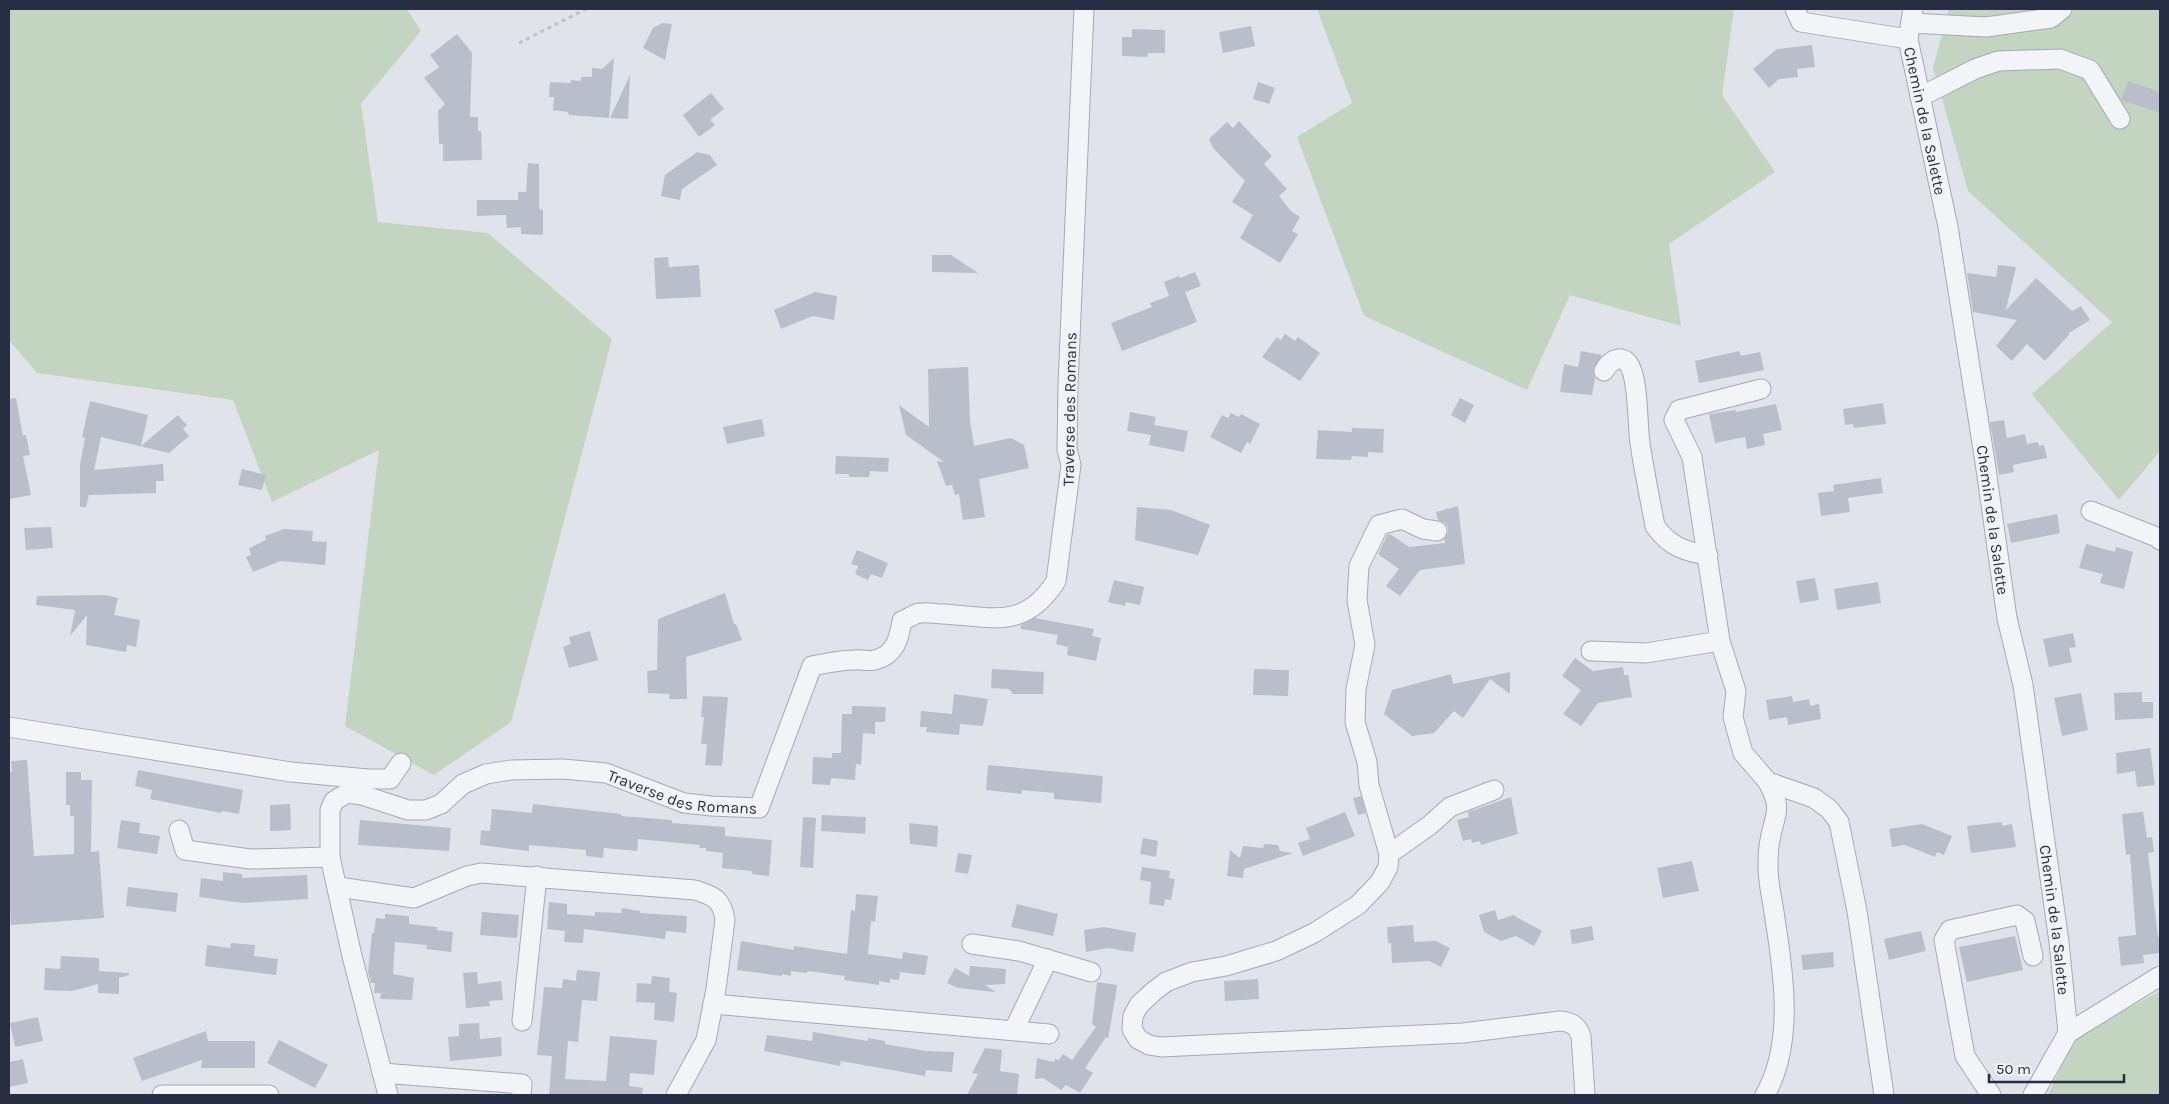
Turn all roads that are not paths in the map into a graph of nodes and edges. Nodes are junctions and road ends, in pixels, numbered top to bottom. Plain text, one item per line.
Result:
1 (1084, 9) edge
2 (1795, 9) edge
3 (2062, 9) edge
4 (1910, 23) edge
5 (1920, 97) junction
6 (2120, 119) dead end
7 (1604, 371) dead end
8 (1761, 389) dead end
9 (2091, 511) dead end
10 (1437, 531) dead end
11 (2160, 540) edge
12 (1708, 555) junction
13 (1720, 642) junction
14 (1591, 651) dead end
15 (9, 727) edge
16 (401, 763) dead end
17 (1768, 782) junction
18 (1494, 790) dead end
19 (179, 830) dead end
20 (1389, 854) junction
21 (330, 856) junction
22 (537, 876) junction
23 (338, 888) junction
24 (972, 944) dead end
25 (2033, 956) dead end
26 (1048, 959) junction
27 (1091, 972) dead end
28 (2160, 976) edge
29 (713, 1004) junction
30 (522, 1021) dead end
31 (1014, 1030) junction
32 (2068, 1033) junction
33 (1049, 1034) dead end
34 (382, 1073) junction
35 (162, 1095) edge
36 (269, 1095) edge
37 (388, 1095) edge
38 (521, 1095) edge
39 (676, 1095) edge
40 (1585, 1095) edge
41 (1765, 1095) edge
42 (1884, 1095) edge
43 (1992, 1095) edge
44 (2033, 1095) edge

1 - 21 street, Traverse des Romans
2 - 4 street
3 - 4 street
4 - 5 street, Chemin de la Salette
5 - 6 street
5 - 32 street, Chemin de la Salette
7 - 12 street
8 - 12 street
9 - 11 street
10 - 20 street
12 - 13 street
13 - 14 street
13 - 17 street
15 - 16 street
17 - 41 street
17 - 42 street
18 - 20 street
19 - 21 street
20 - 40 street
21 - 23 street, Traverse des Romans
22 - 23 street
22 - 29 street
22 - 30 street
23 - 34 street, Traverse des Romans
24 - 26 street
25 - 43 street
26 - 27 street
26 - 31 street
28 - 32 street
29 - 31 street
29 - 39 street
31 - 33 street
32 - 44 street
34 - 37 street, Traverse des Romans
34 - 38 street
35 - 36 street

